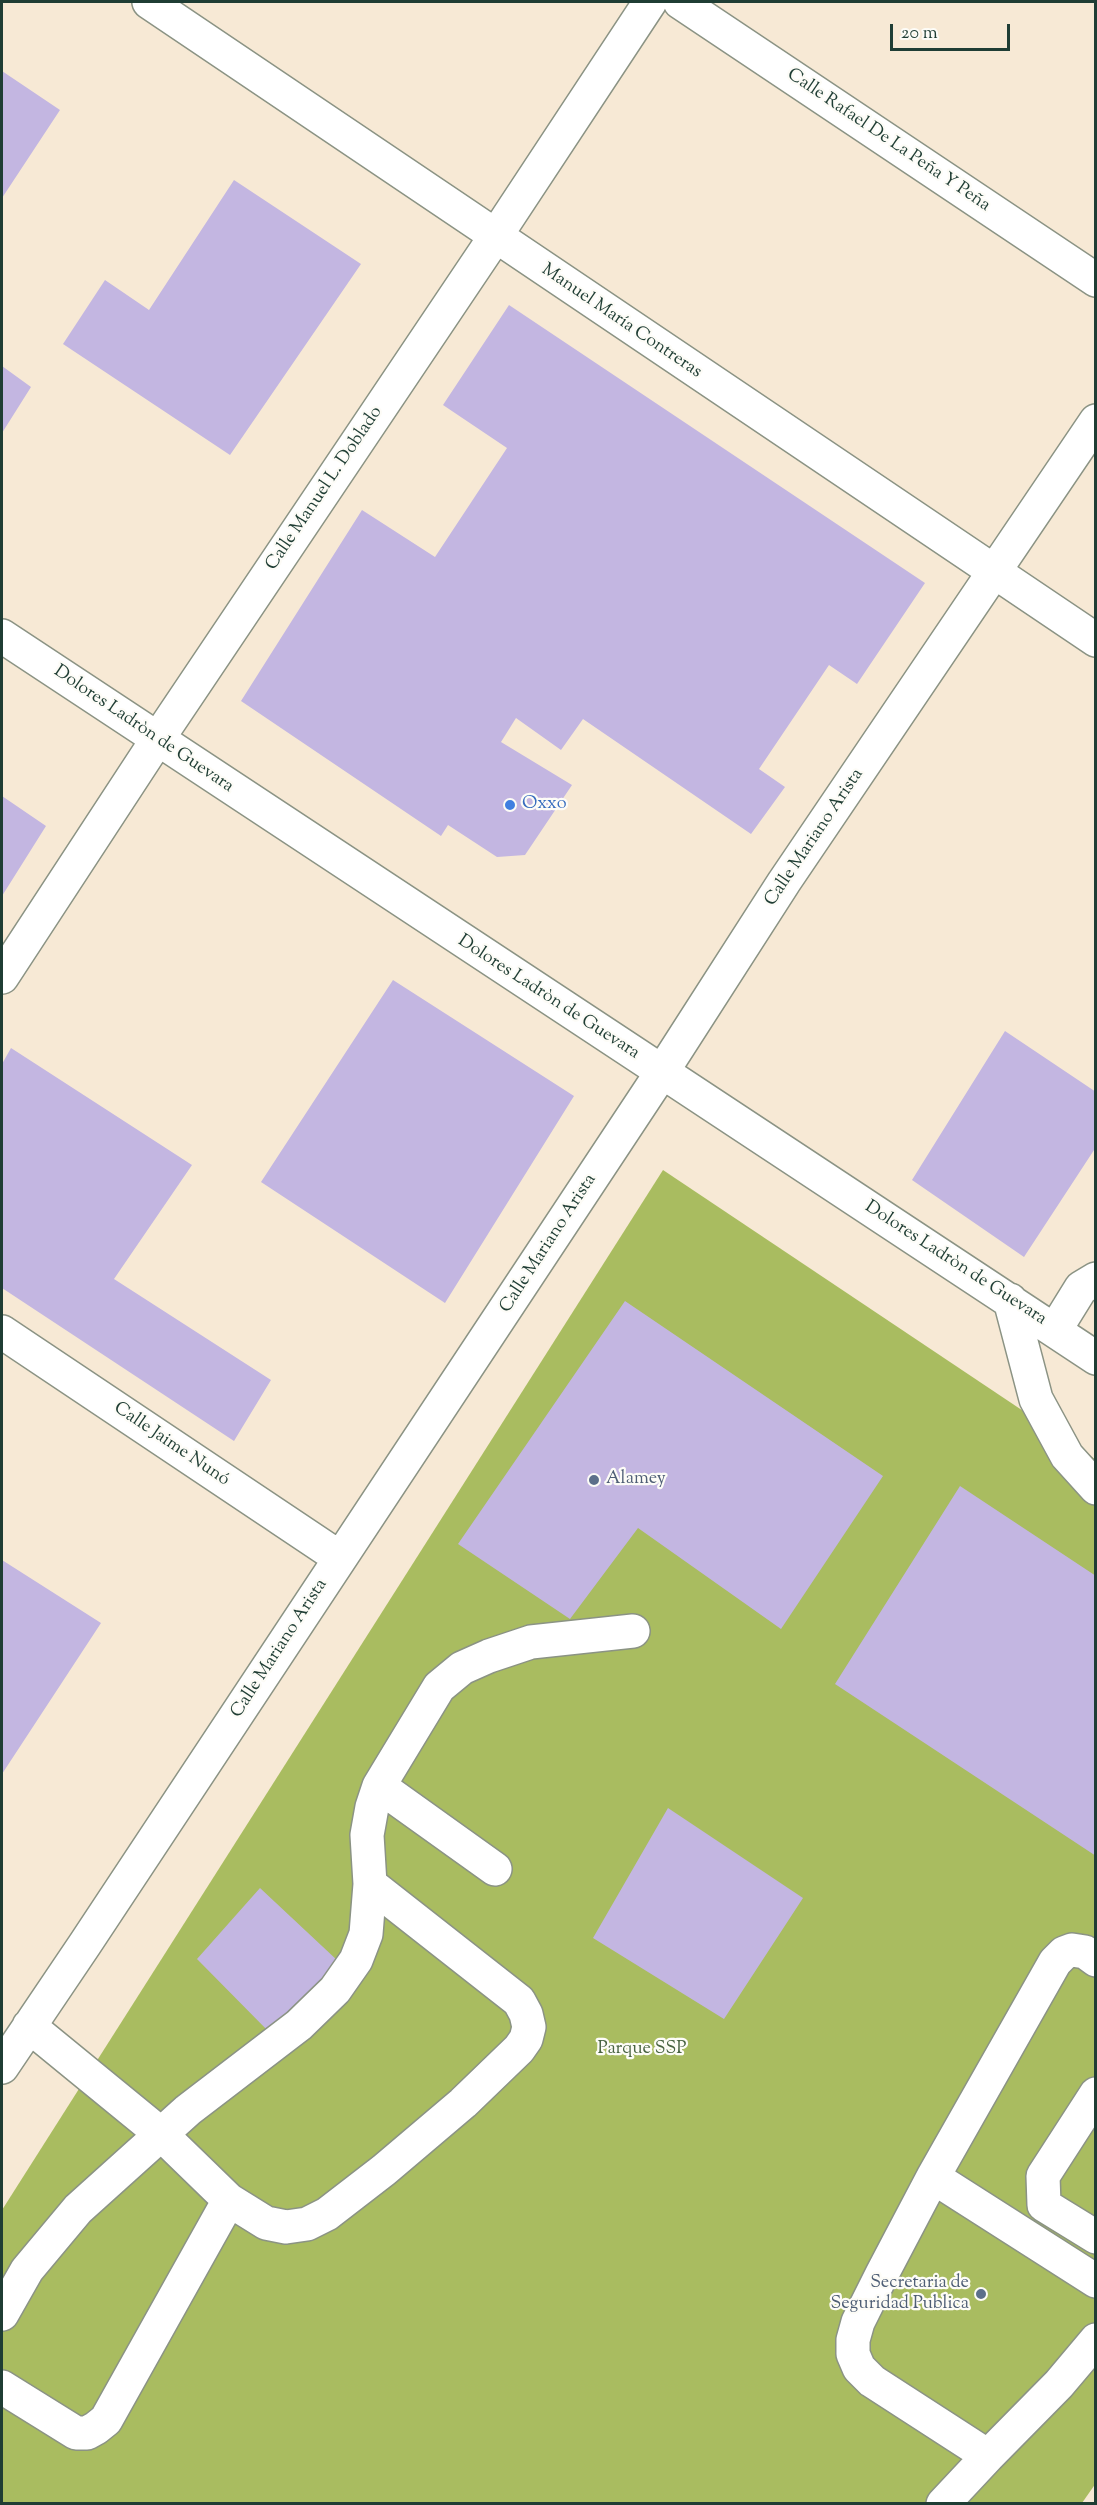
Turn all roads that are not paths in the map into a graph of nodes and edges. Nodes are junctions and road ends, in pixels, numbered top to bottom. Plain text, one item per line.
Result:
1 (149, 2) edge
2 (650, 2) edge
3 (680, 2) edge
4 (495, 237) junction
5 (1095, 280) edge
6 (1095, 421) edge
7 (994, 574) junction
8 (2, 636) edge
9 (1095, 640) edge
10 (157, 740) junction
11 (2, 977) edge
12 (662, 1072) junction
13 (1095, 1279) edge
14 (1010, 1300) junction
15 (1055, 1330) junction
16 (2, 1332) edge
17 (1095, 1358) edge
18 (1095, 1488) edge
19 (340, 1558) junction
20 (633, 1631) dead end
21 (380, 1786) junction
22 (495, 1869) dead end
23 (370, 1884) junction
24 (1095, 1960) edge
25 (29, 2026) junction
26 (2, 2067) edge
27 (1095, 2094) edge
28 (161, 2134) junction
29 (933, 2177) junction
30 (229, 2200) junction
31 (1095, 2237) edge
32 (1095, 2281) edge
33 (2, 2314) edge
34 (1095, 2340) edge
35 (2, 2388) edge
36 (988, 2456) junction
37 (943, 2504) edge

1 - 4 street, Manuel María Contreras
2 - 4 street, Calle Manuel L. Doblado
3 - 5 street, Calle Rafael De La Peña Y Peña
4 - 7 street, Manuel María Contreras
4 - 10 street, Calle Manuel L. Doblado
6 - 7 street, Calle Mariano Arista
7 - 9 street, Manuel María Contreras
7 - 12 street, Calle Mariano Arista
8 - 10 street, Dolores Ladròn de Guevara
10 - 11 street, Calle Manuel L. Doblado
10 - 12 street, Dolores Ladròn de Guevara
12 - 14 street, Dolores Ladròn de Guevara
12 - 19 street, Calle Mariano Arista
13 - 15 street
14 - 15 street, Dolores Ladròn de Guevara
14 - 18 street
15 - 17 street, Dolores Ladròn de Guevara
16 - 19 street, Calle Jaime Nunó
19 - 25 street, Calle Mariano Arista
20 - 21 street
21 - 22 street
21 - 23 street
23 - 28 street
23 - 30 street
24 - 29 street
25 - 26 street, Calle Mariano Arista
25 - 28 street
27 - 31 street
28 - 30 street
28 - 33 street
29 - 32 street
29 - 36 street
30 - 35 street
34 - 36 street
36 - 37 street

